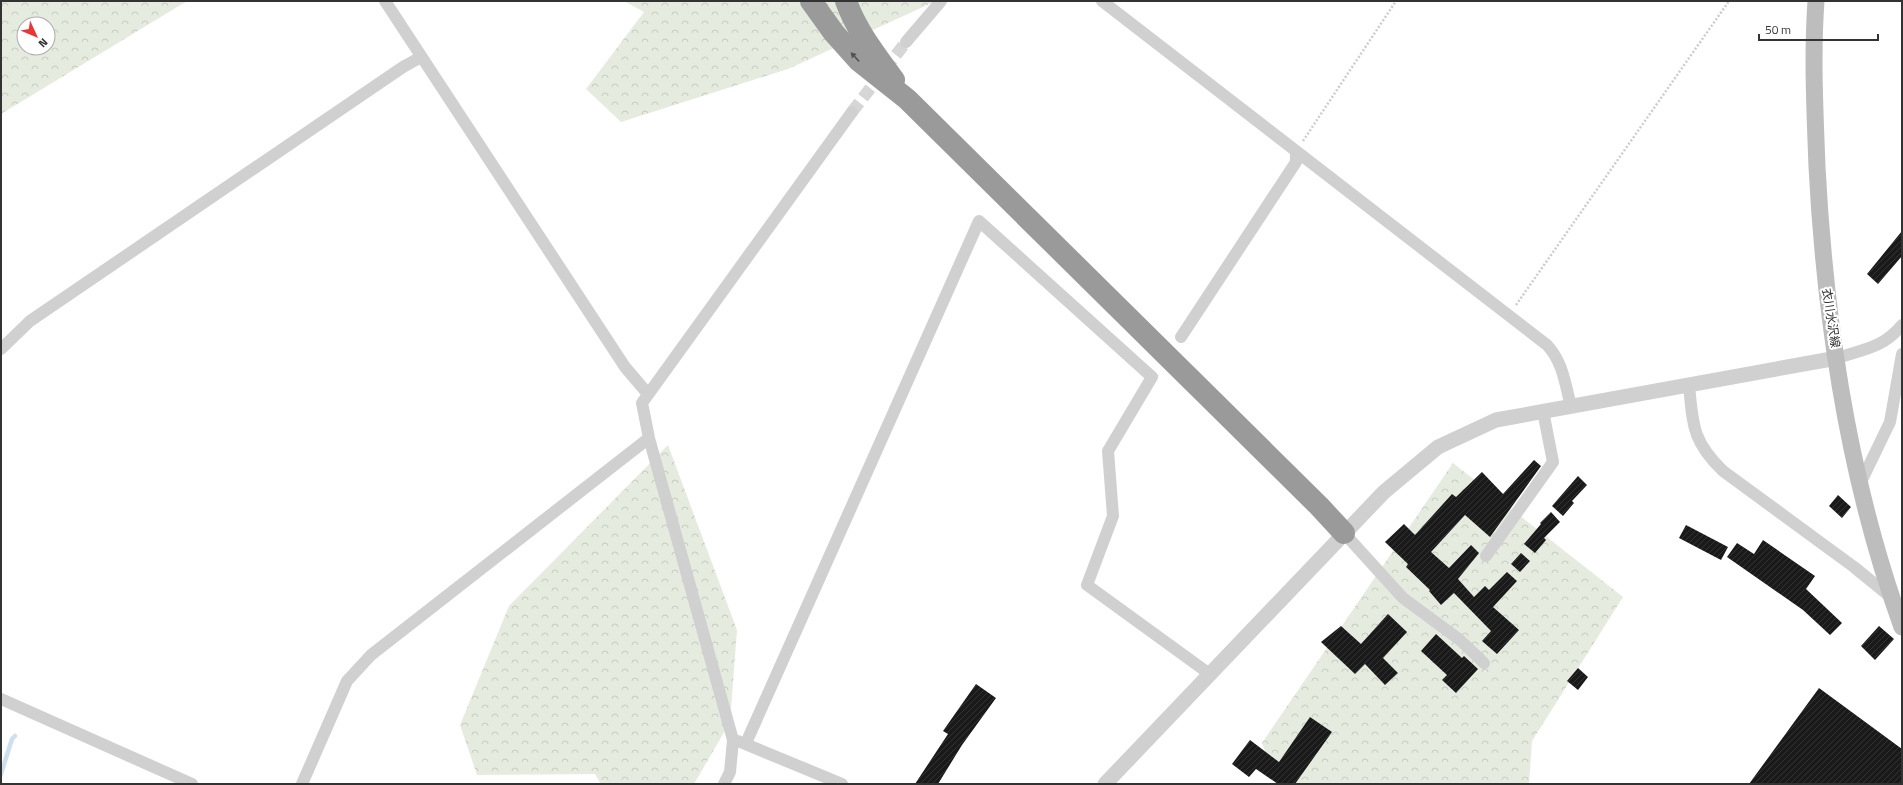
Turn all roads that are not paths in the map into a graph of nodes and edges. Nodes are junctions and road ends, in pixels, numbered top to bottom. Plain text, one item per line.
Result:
1 (385, 1) edge
2 (811, 1) edge
3 (846, 1) edge
4 (941, 1) edge
5 (1102, 1) edge
6 (1816, 1) edge
7 (906, 42) tunnel mouth
8 (420, 57) junction
9 (908, 98) junction
10 (852, 112) tunnel mouth
11 (1296, 152) junction
12 (1902, 325) edge
13 (1181, 337) dead end
14 (1, 350) edge
15 (1902, 354) edge
16 (1837, 358) junction
17 (1689, 385) junction
18 (648, 394) junction
19 (1571, 406) junction
20 (1543, 411) junction
21 (649, 438) junction
22 (1860, 484) junction
23 (1344, 533) junction
24 (1486, 556) dead end
25 (1892, 598) junction
26 (1902, 627) edge
27 (1484, 663) dead end
28 (1211, 675) junction
29 (1, 699) edge
30 (733, 740) junction
31 (746, 743) junction
32 (192, 784) edge
33 (302, 784) edge
34 (724, 784) edge
35 (842, 784) edge
36 (1105, 784) edge

1 - 8 street
9 -> 2 highway
3 - 9 highway
4 - 7 street
5 - 11 street
6 - 16 main road, 衣川水沢線
8 - 14 street
8 - 18 street
9 - 23 highway
10 - 18 street
11 - 13 street
11 - 19 street
12 - 16 street
15 - 22 street
16 - 17 street
16 - 22 main road, 衣川水沢線
17 - 19 street
17 - 25 street
18 - 21 street
19 - 20 street
20 - 23 street
20 - 24 street
21 - 30 street
21 - 33 street
22 - 25 main road, 衣川水沢線
23 - 27 street
23 - 28 street
25 - 26 main road, 衣川水沢線
28 - 31 street
28 - 36 street
29 - 32 street
30 - 31 street
30 - 34 street
31 - 35 street

